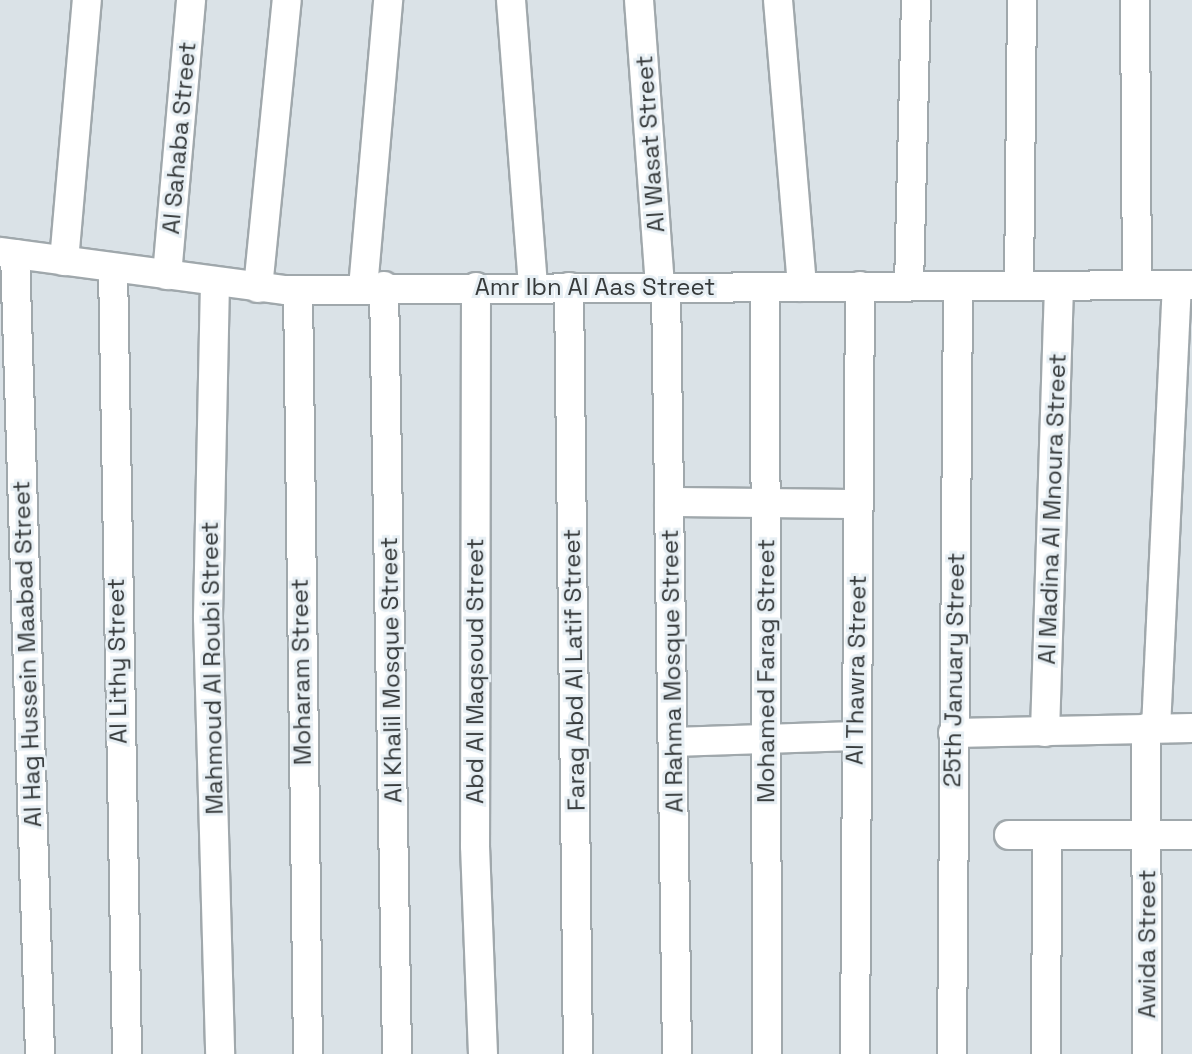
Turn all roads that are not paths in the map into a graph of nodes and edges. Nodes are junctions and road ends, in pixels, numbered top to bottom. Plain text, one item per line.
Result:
1 (87, 0) edge
2 (191, 0) edge
3 (287, 0) edge
4 (388, 0) edge
5 (511, 0) edge
6 (639, 0) edge
7 (778, 0) edge
8 (916, 0) edge
9 (1022, 0) edge
10 (1135, 0) edge
11 (8, 253) edge
12 (64, 261) junction
13 (113, 268) junction
14 (167, 275) junction
15 (215, 282) junction
16 (1137, 285) junction
17 (1184, 285) edge
18 (860, 286) junction
19 (909, 286) junction
20 (958, 286) junction
21 (1019, 286) junction
22 (1059, 286) junction
23 (374, 287) junction
24 (476, 287) junction
25 (533, 287) junction
26 (569, 287) junction
27 (663, 287) junction
28 (765, 287) junction
29 (802, 287) junction
30 (258, 288) junction
31 (298, 290) junction
32 (669, 502) junction
33 (858, 504) junction
34 (766, 506) junction
35 (1151, 728) junction
36 (1192, 728) edge
37 (1045, 732) junction
38 (953, 733) junction
39 (855, 736) junction
40 (766, 738) junction
41 (673, 742) junction
42 (1009, 835) dead end
43 (1047, 835) junction
44 (1147, 835) junction
45 (1192, 835) edge
46 (40, 1054) edge
47 (127, 1054) edge
48 (220, 1054) edge
49 (308, 1054) edge
50 (397, 1054) edge
51 (483, 1054) edge
52 (578, 1054) edge
53 (677, 1054) edge
54 (767, 1054) edge
55 (855, 1054) edge
56 (952, 1054) edge
57 (1046, 1054) edge
58 (1147, 1054) edge

1 - 12 street
2 - 14 street, Al Sahaba Street
3 - 30 street
4 - 23 street, Al Khalil Mosque Street
5 - 25 street
6 - 27 street, Al Wasat Street
7 - 29 street
8 - 19 street
9 - 21 street
10 - 16 street
11 - 12 street, Amr Ibn Al Aas Street
11 - 46 street, Al Hag Hussein Maabad Street
12 - 13 street, Amr Ibn Al Aas Street
13 - 14 street, Amr Ibn Al Aas Street
13 - 47 street, Al Lithy Street
14 - 15 street, Amr Ibn Al Aas Street
15 - 30 street, Amr Ibn Al Aas Street
15 - 48 street, Mahmoud Al Roubi Street
16 - 17 street, Amr Ibn Al Aas Street
16 - 22 street, Amr Ibn Al Aas Street
17 - 35 street, Awida Street
18 - 19 street, Amr Ibn Al Aas Street
18 - 29 street, Amr Ibn Al Aas Street
18 - 33 street, Al Thawra Street
19 - 20 street, Amr Ibn Al Aas Street
20 - 21 street, Amr Ibn Al Aas Street
20 - 38 street, 25th January Street
21 - 22 street, Amr Ibn Al Aas Street
22 - 37 street, Al Madina Al Mnoura Street
23 - 24 street, Amr Ibn Al Aas Street
23 - 31 street, Amr Ibn Al Aas Street
23 - 50 street, Al Khalil Mosque Street
24 - 25 street, Amr Ibn Al Aas Street
24 - 51 street, Abd Al Maqsoud Street
25 - 26 street, Amr Ibn Al Aas Street
26 - 27 street, Amr Ibn Al Aas Street
26 - 52 street, Farag Abd Al Latif Street
27 - 28 street, Amr Ibn Al Aas Street
27 - 32 street, Al Rahma Mosque Street
28 - 29 street, Amr Ibn Al Aas Street
28 - 34 street, Mohamed Farag Street
30 - 31 street, Amr Ibn Al Aas Street
31 - 49 street, Moharam Street
32 - 34 street
32 - 41 street, Al Rahma Mosque Street
33 - 34 street
33 - 39 street, Al Thawra Street
34 - 40 street, Mohamed Farag Street
35 - 36 street
35 - 37 street
35 - 44 street, Awida Street
37 - 38 street
38 - 56 street, 25th January Street
39 - 40 street
39 - 55 street, Al Thawra Street
40 - 41 street
40 - 54 street, Mohamed Farag Street
41 - 53 street, Al Rahma Mosque Street
42 - 43 street
43 - 44 street
43 - 57 street
44 - 45 street
44 - 58 street, Awida Street

